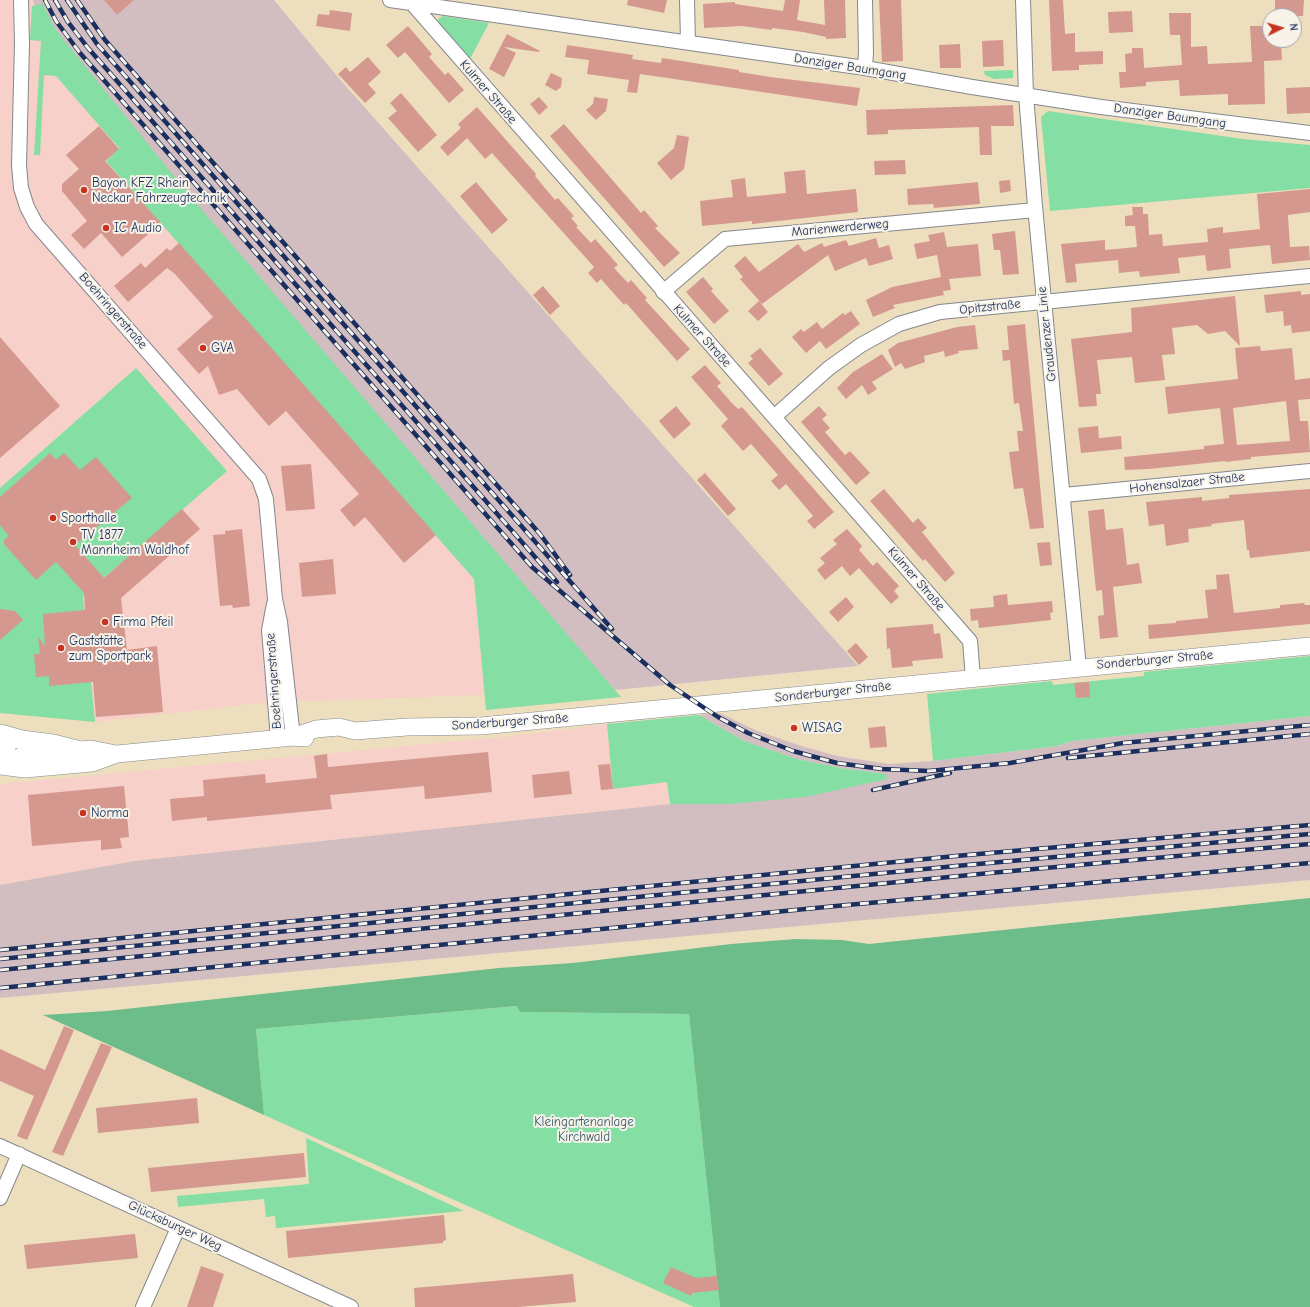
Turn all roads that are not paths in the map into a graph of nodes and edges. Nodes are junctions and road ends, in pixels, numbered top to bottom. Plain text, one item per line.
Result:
1 (21, 0) edge
2 (390, 0) edge
3 (687, 0) edge
4 (865, 0) edge
5 (1023, 0) edge
6 (409, 1) edge
7 (688, 42) junction
8 (865, 68) junction
9 (1026, 95) junction
10 (1310, 133) edge
11 (1035, 210) junction
12 (1310, 276) edge
13 (663, 292) junction
14 (1044, 302) junction
15 (774, 417) junction
16 (1310, 471) edge
17 (1064, 495) junction
18 (1310, 646) edge
19 (1079, 668) junction
20 (973, 678) junction
21 (0, 734) edge
22 (0, 737) edge
23 (286, 738) junction
24 (80, 751) junction
25 (117, 754) junction
26 (0, 764) edge
27 (0, 1146) edge
28 (19, 1154) junction
29 (0, 1198) edge
30 (178, 1228) junction
31 (143, 1307) edge
32 (351, 1307) edge

1 - 23 street, Boehringerstraße
2 - 6 street, Danziger Baumgang
3 - 7 street
4 - 8 street
5 - 9 street, Graudenzer Linie
6 - 7 street, Danziger Baumgang
6 - 13 street, Kulmer Straße
7 - 8 street, Danziger Baumgang
8 - 9 street, Danziger Baumgang
9 - 10 street, Danziger Baumgang
9 - 11 street, Graudenzer Linie
11 - 13 street, Marienwerderweg
11 - 14 street, Graudenzer Linie
12 - 14 street, Opitzstraße
13 - 15 street, Kulmer Straße
14 - 15 street, Opitzstraße
14 - 17 street, Graudenzer Linie
15 - 20 street, Kulmer Straße
16 - 17 street, Hohensalzaer Straße
17 - 19 street, Graudenzer Linie
18 - 19 street, Sonderburger Straße
19 - 20 street, Sonderburger Straße
20 - 23 street, Sonderburger Straße
21 - 24 main road
22 - 26 main road
23 - 25 street, Sonderburger Straße
24 - 25 street, Sonderburger Straße
24 - 26 street, Sonderburger Straße
25 - 26 street, Sonderburger Straße
27 - 28 street, Glücksburger Weg
28 - 29 street
28 - 30 street, Glücksburger Weg
30 - 31 street
30 - 32 street, Glücksburger Weg

